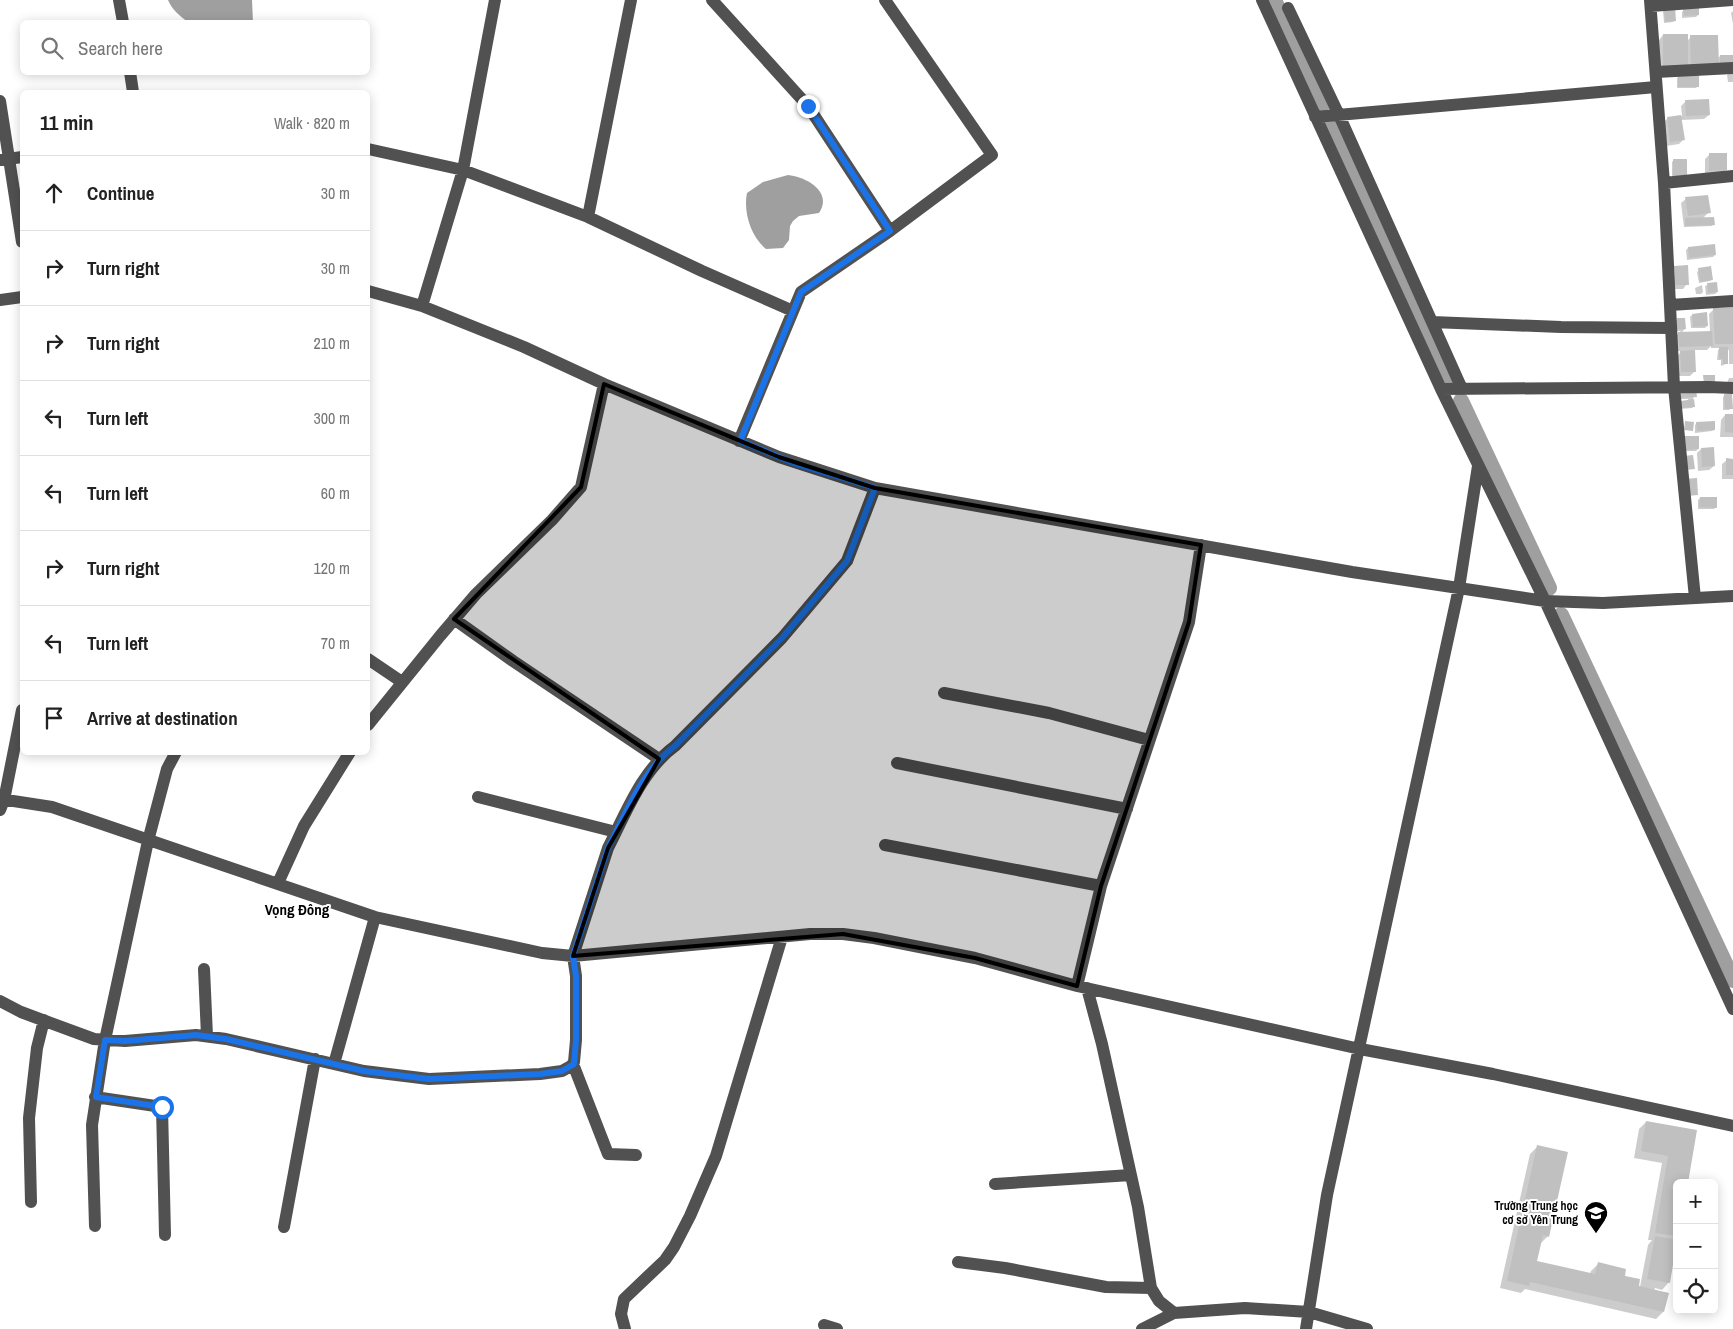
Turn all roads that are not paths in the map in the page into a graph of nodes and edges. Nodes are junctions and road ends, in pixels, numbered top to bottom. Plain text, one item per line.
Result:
1 (119, 0) edge
2 (495, 0) edge
3 (631, 0) edge
4 (712, 0) edge
5 (885, 0) edge
6 (1262, 0) edge
7 (1733, 0) edge
8 (1651, 3) edge
9 (1288, 8) dead end
10 (122, 20) edge
11 (1733, 68) edge
12 (1656, 72) junction
13 (130, 75) edge
14 (1656, 87) junction
15 (133, 90) edge
16 (0, 101) edge
17 (1339, 115) junction
18 (1315, 117) junction
19 (370, 149) edge
20 (20, 157) edge
21 (4, 160) edge
22 (463, 170) junction
23 (1733, 176) edge
24 (1664, 183) junction
25 (588, 217) junction
26 (890, 231) junction
27 (20, 233) edge
28 (370, 293) edge
29 (20, 297) edge
30 (0, 300) edge
31 (1733, 301) edge
32 (1670, 305) junction
33 (422, 306) junction
34 (793, 311) junction
35 (1432, 322) junction
36 (1671, 328) junction
37 (604, 384) junction
38 (1674, 387) junction
39 (1733, 388) edge
40 (1440, 389) junction
41 (1462, 389) junction
42 (740, 441) junction
43 (1478, 466) junction
44 (875, 488) junction
45 (1201, 546) junction
46 (1460, 588) junction
47 (1733, 596) edge
48 (1695, 598) junction
49 (1545, 601) junction
50 (454, 619) junction
51 (370, 660) edge
52 (402, 682) junction
53 (944, 693) dead end
54 (20, 719) edge
55 (370, 721) edge
56 (1149, 740) junction
57 (175, 755) edge
58 (348, 755) edge
59 (660, 759) junction
60 (897, 763) dead end
61 (478, 797) dead end
62 (1, 803) edge
63 (1126, 809) junction
64 (616, 832) junction
65 (148, 841) junction
66 (885, 844) dead end
67 (278, 883) junction
68 (1101, 886) junction
69 (374, 917) junction
70 (782, 937) junction
71 (573, 956) junction
72 (204, 969) dead end
73 (1082, 987) junction
74 (0, 1001) edge
75 (1733, 1009) edge
76 (44, 1020) junction
77 (207, 1036) junction
78 (105, 1040) junction
79 (1360, 1049) junction
80 (315, 1060) junction
81 (334, 1064) junction
82 (574, 1064) junction
83 (96, 1097) junction
84 (1733, 1126) edge
85 (636, 1155) dead end
86 (1131, 1175) junction
87 (995, 1184) dead end
88 (31, 1202) dead end
89 (95, 1226) dead end
90 (284, 1227) dead end
91 (165, 1236) dead end
92 (958, 1262) dead end
93 (1151, 1288) junction
94 (1309, 1312) junction
95 (1174, 1313) junction
96 (824, 1325) dead end
97 (624, 1329) edge
98 (836, 1329) edge
99 (1142, 1329) edge
100 (1306, 1329) edge
101 (1366, 1329) edge

1 - 10 street
2 - 22 street
3 - 25 street
4 - 26 street
5 - 26 street
6 - 18 street
7 - 8 street
8 - 12 street
9 - 17 street
11 - 12 street
12 - 14 street
13 - 15 street
14 - 17 street
14 - 24 street
16 - 21 street
17 - 18 street
17 - 35 street
18 - 40 street
19 - 22 street
20 - 21 street
21 - 27 street
22 - 25 street
22 - 33 street
23 - 24 street
24 - 32 street
25 - 34 street
26 - 34 street
28 - 33 street
29 - 30 street
31 - 32 street
32 - 36 street
33 - 37 street
34 - 42 street
35 - 36 street
35 - 41 street
36 - 38 street
37 - 42 street
37 - 50 street
38 - 39 street
38 - 41 street
38 - 48 street
40 - 41 street
40 - 43 street
42 - 44 street
43 - 46 street
43 - 49 street
44 - 45 street
44 - 59 street
45 - 46 street
45 - 56 street
46 - 49 street
46 - 79 street
47 - 48 street
48 - 49 street
49 - 75 street
50 - 52 street
50 - 59 street
51 - 52 street
52 - 55 street
53 - 56 street
54 - 62 street
56 - 63 street
57 - 65 street
58 - 67 street
59 - 64 street
60 - 63 street
61 - 64 street
62 - 65 street
63 - 68 street
64 - 71 street
65 - 67 street
65 - 78 street
66 - 68 street
67 - 69 street
68 - 73 street
69 - 71 street
69 - 81 street
70 - 71 street
70 - 73 street
70 - 97 street
71 - 82 street
72 - 77 street
73 - 79 street
73 - 86 street
74 - 76 street
76 - 78 street
76 - 88 street
77 - 78 street
77 - 80 street
78 - 83 street
79 - 84 street
79 - 94 street
80 - 81 street
80 - 90 street
81 - 82 street
82 - 85 street
83 - 89 street
83 - 91 street
86 - 87 street
86 - 93 street
92 - 93 street
93 - 95 street
94 - 95 street
94 - 100 street
94 - 101 street
95 - 99 street
96 - 98 street

